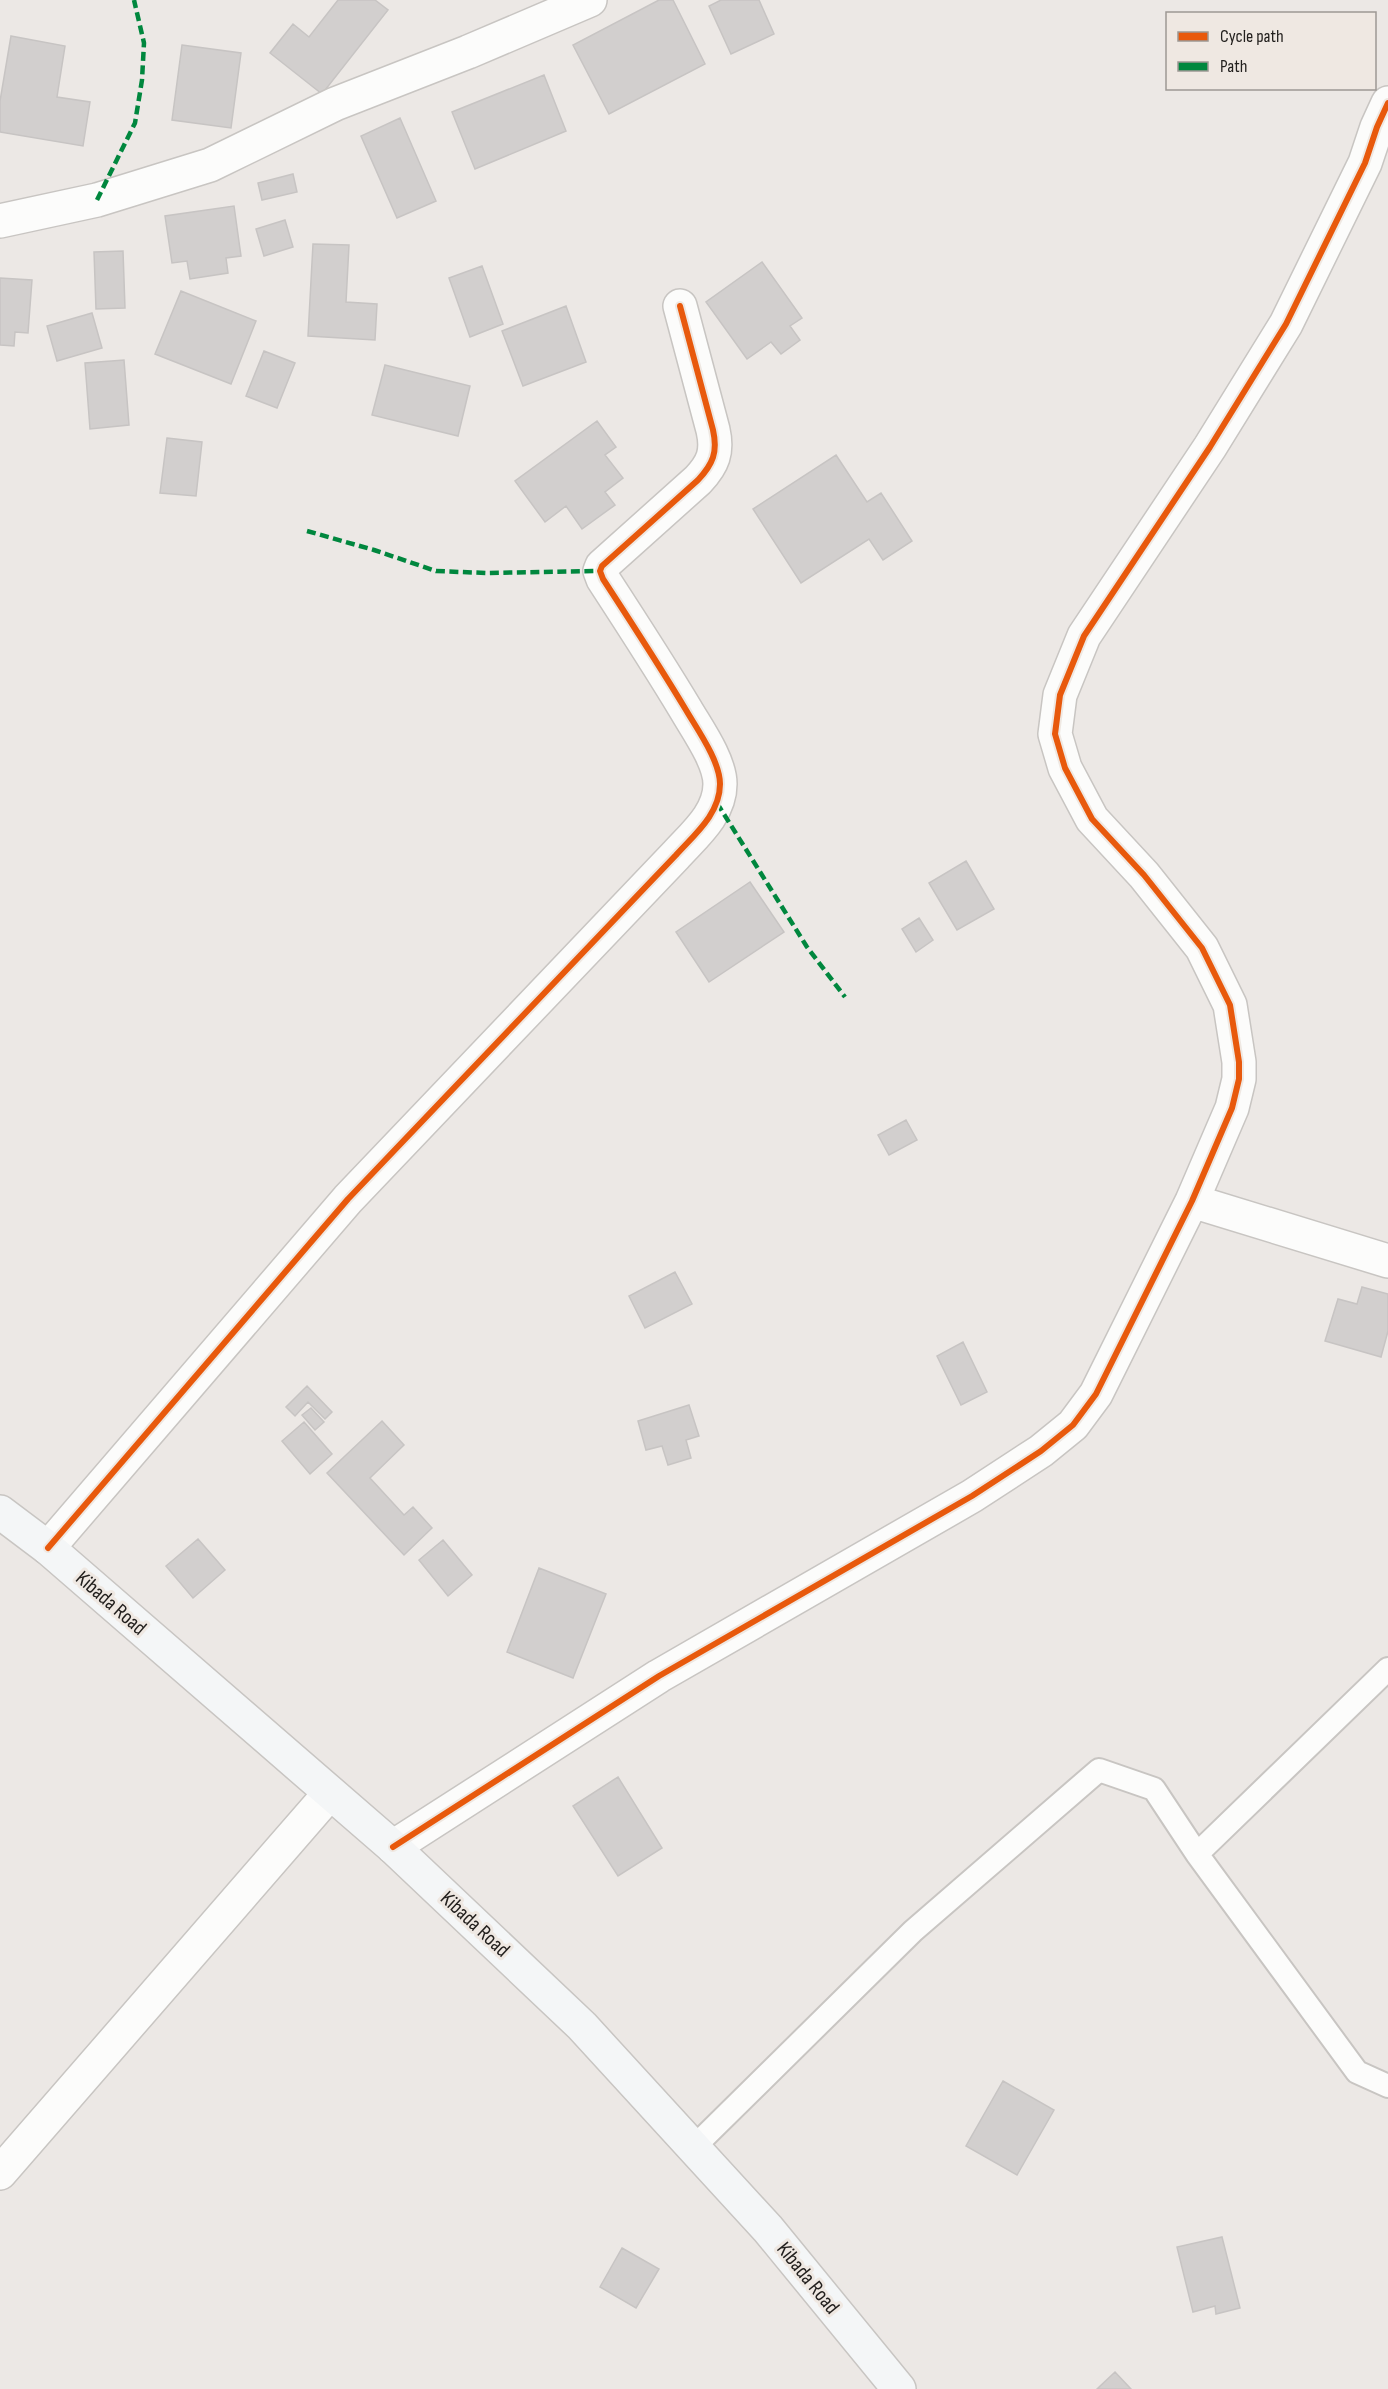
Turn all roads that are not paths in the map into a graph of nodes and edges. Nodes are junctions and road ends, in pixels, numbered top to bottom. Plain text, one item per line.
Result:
1 (590, 0) edge
2 (1388, 103) edge
3 (0, 221) edge
4 (680, 306) dead end
5 (1192, 1201) junction
6 (1388, 1261) edge
7 (0, 1512) edge
8 (48, 1548) junction
9 (1388, 1669) edge
10 (330, 1793) junction
11 (393, 1847) junction
12 (1197, 1854) junction
13 (1388, 2086) edge
14 (694, 2147) junction
15 (0, 2173) edge
16 (899, 2389) edge

1 - 3 street
2 - 5 street
4 - 8 street
5 - 6 street
5 - 11 street
7 - 8 main road, Kibada Road
8 - 10 main road, Kibada Road
9 - 12 lane
10 - 11 main road, Kibada Road
10 - 15 street
11 - 14 main road, Kibada Road
12 - 13 lane
12 - 14 lane
14 - 16 main road, Kibada Road

